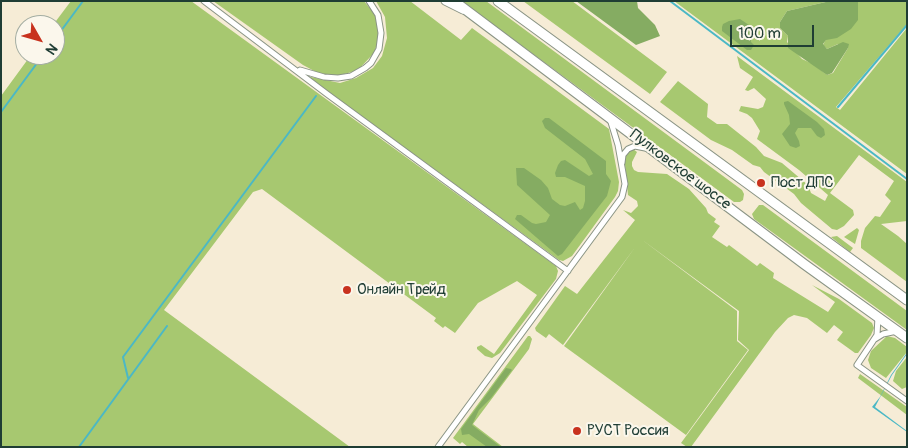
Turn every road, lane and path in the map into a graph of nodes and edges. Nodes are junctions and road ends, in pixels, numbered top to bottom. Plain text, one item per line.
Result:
1 (204, 1) edge
2 (369, 1) edge
3 (445, 1) edge
4 (454, 1) edge
5 (498, 1) edge
6 (468, 12) junction
7 (297, 70) junction
8 (609, 116) junction
9 (650, 149) junction
10 (622, 166) junction
11 (568, 271) junction
12 (907, 300) edge
13 (878, 317) junction
14 (897, 331) junction
15 (907, 338) edge
16 (875, 340) junction
17 (907, 401) edge
18 (438, 447) edge

1 - 7 street
2 - 7 street
3 - 6 main road
4 - 6 highway, Пулковское шоссе
5 - 12 highway, Пулковское шоссе
6 - 8 highway, Пулковское шоссе
7 - 11 street
8 - 9 highway, Пулковское шоссе
8 - 10 street
9 - 10 street
9 - 13 highway, Пулковское шоссе
10 - 11 street
11 - 18 street
13 - 14 highway, Пулковское шоссе
13 - 16 street
14 - 15 highway, Пулковское шоссе
14 - 16 street
16 - 17 street

